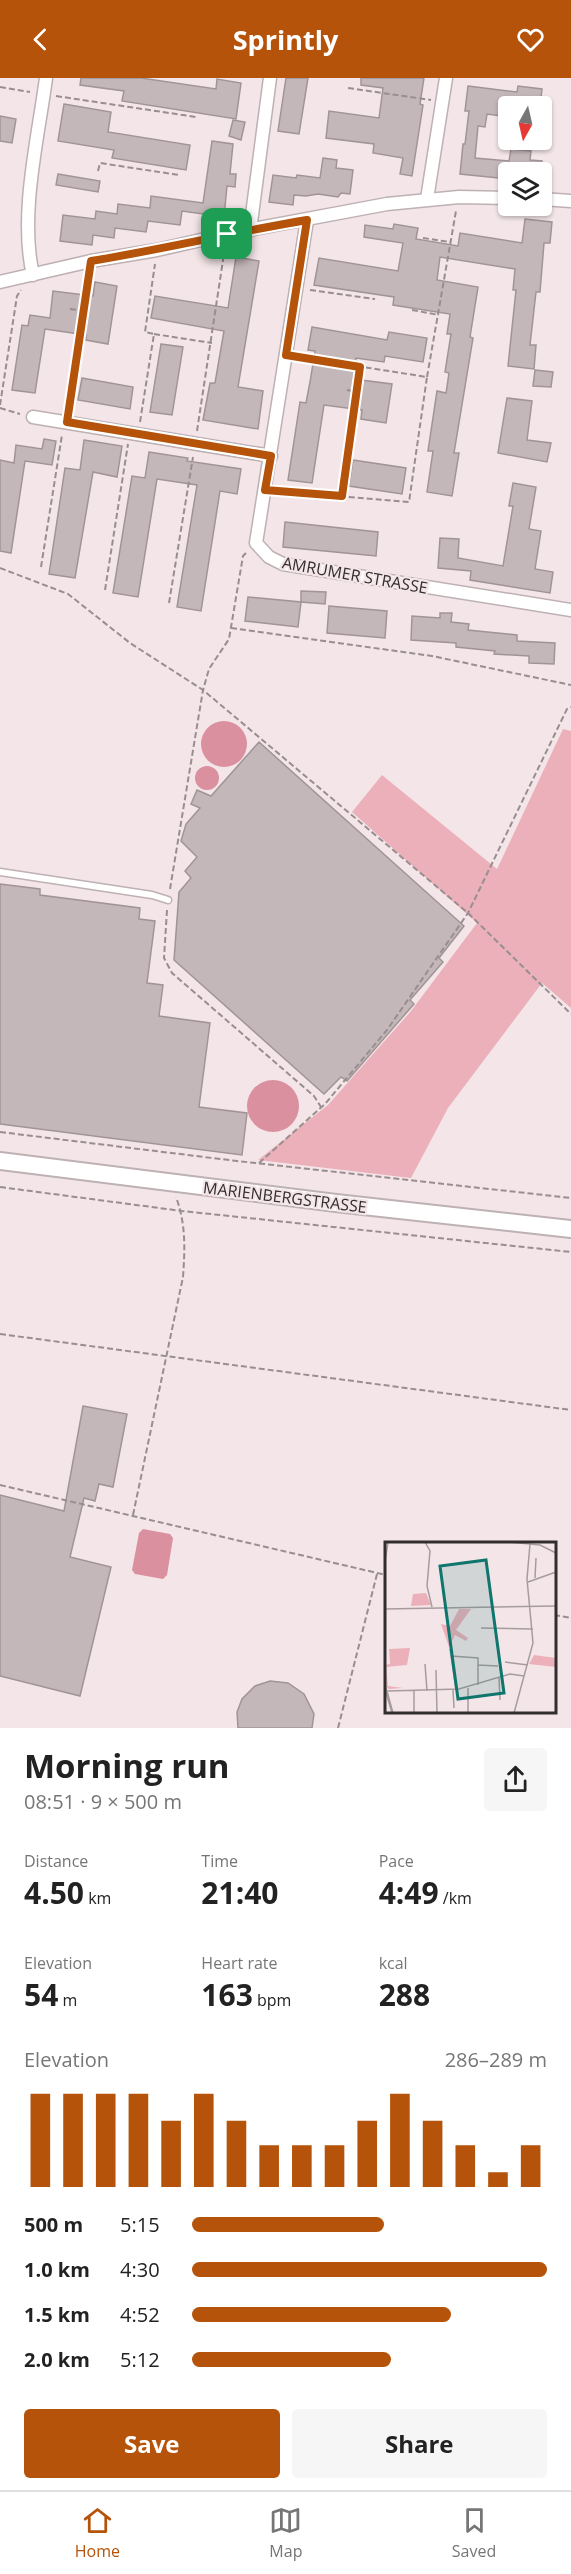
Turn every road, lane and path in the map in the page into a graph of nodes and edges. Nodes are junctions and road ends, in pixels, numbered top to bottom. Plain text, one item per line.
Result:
1 (46, 78) edge
2 (270, 78) edge
3 (446, 78) edge
4 (0, 87) edge
5 (348, 88) dead end
6 (44, 94) junction
7 (443, 101) junction
8 (196, 117) dead end
9 (98, 171) dead end
10 (179, 176) dead end
11 (459, 197) junction
12 (498, 198) edge
13 (427, 199) junction
14 (552, 200) edge
15 (571, 201) edge
16 (307, 220) junction
17 (250, 230) junction
18 (227, 234) junction
19 (423, 238) dead end
20 (450, 242) junction
21 (157, 250) junction
22 (91, 261) junction
23 (33, 274) junction
24 (0, 282) edge
25 (297, 288) junction
26 (375, 299) dead end
27 (70, 309) dead end
28 (412, 310) dead end
29 (84, 311) junction
30 (439, 315) junction
31 (154, 334) junction
32 (212, 343) junction
33 (286, 355) junction
34 (360, 367) junction
35 (427, 377) junction
36 (347, 390) dead end
37 (357, 392) junction
38 (202, 400) junction
39 (209, 402) dead end
40 (0, 406) edge
41 (33, 417) joint
42 (67, 422) junction
43 (134, 433) junction
44 (196, 444) junction
45 (271, 456) junction
46 (265, 490) junction
47 (342, 496) junction
48 (256, 543) junction
49 (41, 567) dead end
50 (0, 568) edge
51 (105, 590) dead end
52 (169, 603) dead end
53 (571, 610) edge
54 (231, 628) junction
55 (571, 685) edge
56 (203, 690) junction
57 (571, 707) edge
58 (0, 872) edge
59 (168, 900) junction
60 (468, 914) junction
61 (571, 1014) edge
62 (321, 1107) junction
63 (0, 1132) edge
64 (0, 1161) edge
65 (260, 1163) junction
66 (171, 1183) junction
67 (0, 1187) edge
68 (571, 1198) edge
69 (182, 1211) junction
70 (571, 1229) edge
71 (571, 1252) edge
72 (0, 1334) edge
73 (165, 1356) junction
74 (571, 1410) edge
75 (0, 1485) edge
76 (133, 1515) junction
77 (378, 1573) junction
78 (385, 1575) edge
79 (556, 1615) edge
80 (571, 1618) edge
81 (338, 1728) edge

1 - 6 street
2 - 17 street
3 - 7 street
4 - 6 path
5 - 7 path
6 - 8 path
6 - 23 street
7 - 13 street
9 - 10 path
11 - 12 street
11 - 13 street
11 - 20 path
13 - 16 street
14 - 15 street
16 - 17 street
16 - 25 street
17 - 18 street
18 - 21 street
18 - 32 path
19 - 20 path
20 - 30 path
21 - 22 street
21 - 31 path
22 - 23 street
22 - 29 path
23 - 24 street
23 - 40 path
25 - 26 path
25 - 33 street
27 - 29 path
28 - 30 path
29 - 42 path
30 - 35 path
31 - 32 path
31 - 43 path
32 - 38 path
33 - 34 path
33 - 45 street
34 - 35 path
34 - 37 path
35 - 47 path
36 - 37 path
37 - 47 path
38 - 39 path
38 - 44 path
40 - 41 path
41 - 42 street
42 - 43 street
42 - 49 path
43 - 44 street
43 - 51 path
44 - 45 street
44 - 52 path
45 - 46 street
46 - 47 path
46 - 48 street
48 - 53 street, AMRUMER STRASSE
48 - 54 path
50 - 56 path
54 - 55 path
54 - 56 path
56 - 59 path
56 - 60 path
57 - 60 path
58 - 59 lane
59 - 62 path
60 - 61 path
60 - 62 path
62 - 65 path
63 - 65 path
64 - 66 main road, MARIENBERGSTRASSE
65 - 68 path
66 - 69 path
66 - 70 main road, MARIENBERGSTRASSE
67 - 69 path
69 - 71 path
69 - 73 path
72 - 73 path
73 - 74 path
73 - 76 path
75 - 76 path
76 - 77 path
77 - 78 path
77 - 81 path
79 - 80 path

